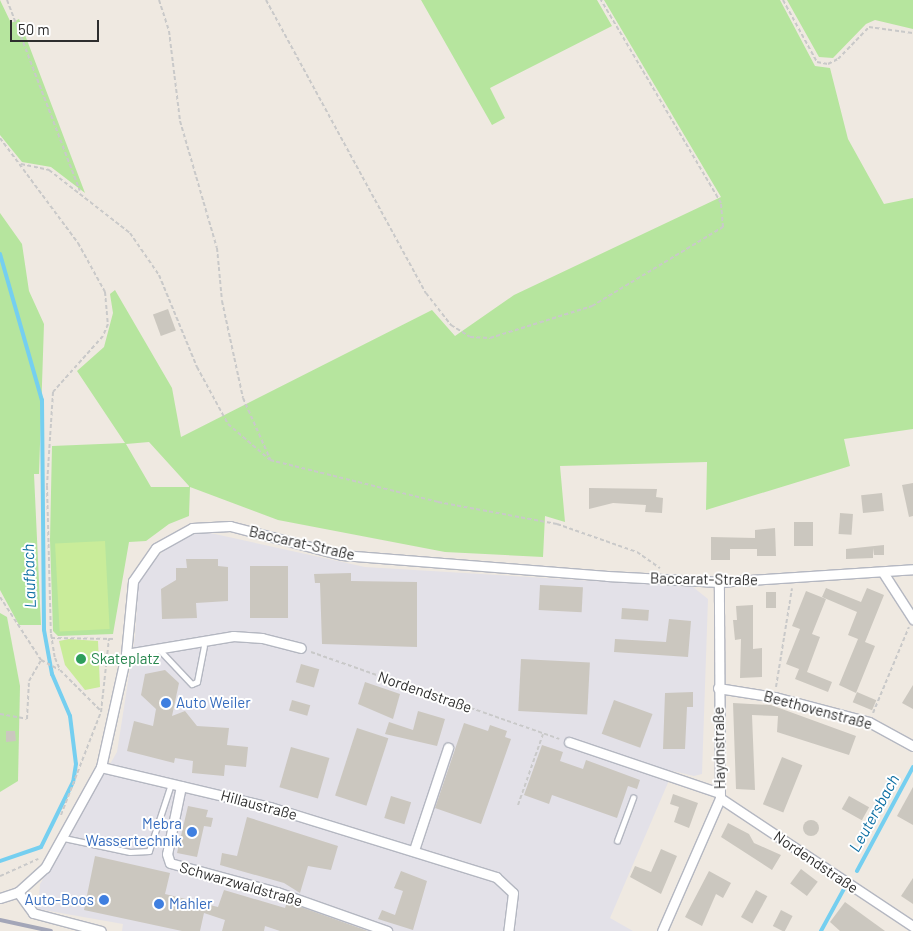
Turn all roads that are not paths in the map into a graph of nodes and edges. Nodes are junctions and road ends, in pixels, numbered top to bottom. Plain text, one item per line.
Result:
1 (913, 569) edge
2 (884, 574) junction
3 (719, 582) junction
4 (913, 619) edge
5 (204, 647) dead end
6 (301, 648) road end
7 (159, 650) junction
8 (126, 654) junction
9 (718, 688) junction
10 (568, 742) road end
11 (913, 746) edge
12 (448, 748) dead end
13 (102, 767) junction
14 (171, 783) junction
15 (181, 786) junction
16 (719, 795) junction
17 (633, 798) dead end
18 (64, 838) junction
19 (617, 841) dead end
20 (414, 850) junction
21 (18, 892) junction
22 (0, 898) edge
23 (913, 926) edge
24 (102, 931) edge
25 (387, 931) edge
26 (508, 931) edge
27 (662, 931) edge

1 - 2 street, Baccarat-Straße
2 - 3 street, Baccarat-Straße
2 - 4 street
3 - 8 street, Baccarat-Straße
3 - 9 street, Haydnstraße
5 - 7 lane
6 - 7 street
7 - 8 street
8 - 13 street, Baccarat-Straße
9 - 11 street, Beethovenstraße
9 - 16 street, Haydnstraße
10 - 16 street, Nordendstraße
12 - 20 street
13 - 14 street, Hillaustraße
13 - 18 street, Baccarat-Straße
14 - 15 street, Hillaustraße
14 - 18 lane
15 - 20 street, Hillaustraße
15 - 25 street, Schwarzwaldstraße
16 - 23 street, Nordendstraße
16 - 27 street, Haydnstraße
17 - 19 lane
18 - 21 street, Baccarat-Straße
20 - 26 street, Hillaustraße
21 - 22 street, Baccarat-Straße
21 - 24 street

